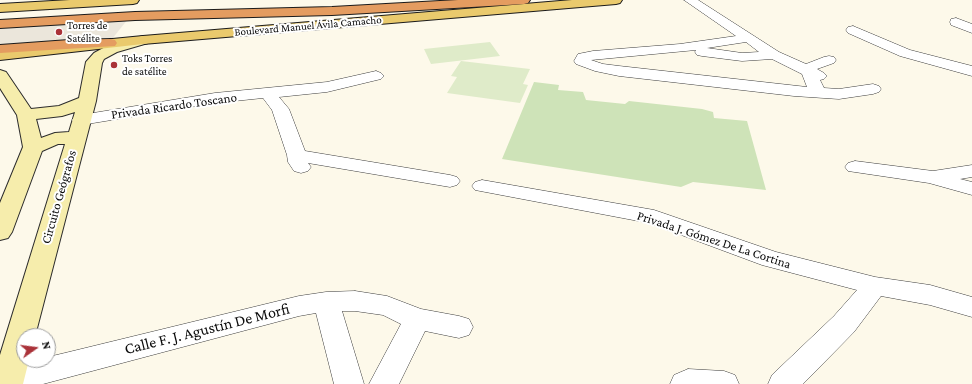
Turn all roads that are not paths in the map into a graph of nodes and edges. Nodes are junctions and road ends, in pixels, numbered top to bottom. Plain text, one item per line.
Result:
1 (111, 0) edge
2 (133, 0) edge
3 (362, 0) edge
4 (468, 0) edge
5 (524, 0) edge
6 (528, 0) edge
7 (616, 0) edge
8 (690, 0) edge
9 (48, 2) edge
10 (0, 8) edge
11 (0, 13) edge
12 (0, 19) edge
13 (972, 20) edge
14 (339, 23) junction
15 (0, 24) edge
16 (868, 29) dead end
17 (972, 29) edge
18 (748, 38) junction
19 (143, 40) junction
20 (110, 43) junction
21 (680, 48) junction
22 (0, 49) edge
23 (0, 55) edge
24 (774, 55) junction
25 (830, 60) dead end
26 (808, 71) junction
27 (972, 72) edge
28 (0, 75) edge
29 (376, 76) dead end
30 (873, 89) dead end
31 (304, 90) junction
32 (857, 92) junction
33 (267, 93) junction
34 (818, 93) junction
35 (280, 109) junction
36 (26, 115) junction
37 (81, 119) junction
38 (33, 147) junction
39 (855, 169) dead end
40 (972, 171) edge
41 (931, 177) junction
42 (450, 181) dead end
43 (482, 186) dead end
44 (972, 189) edge
45 (0, 232) edge
46 (875, 286) junction
47 (326, 302) junction
48 (972, 306) edge
49 (417, 319) junction
50 (459, 327) dead end
51 (7, 383) edge
52 (349, 384) edge
53 (384, 384) edge
54 (685, 384) edge
55 (724, 384) edge
56 (783, 384) edge

1 - 2 main road
1 - 9 main road
3 - 11 highway, Boulevard Manuel Ávila Camacho
4 - 12 highway
5 - 15 highway, Boulevard Manuel Ávila Camacho
6 - 14 highway
7 - 14 main road, Boulevard Manuel Ávila Camacho
8 - 18 street
9 - 10 main road
13 - 17 street
14 - 19 main road, Boulevard Manuel Ávila Camacho
16 - 27 street
18 - 21 street
18 - 24 street
19 - 20 main road, Boulevard Manuel Ávila Camacho
19 - 37 main road, Circuito Geógrafos
20 - 22 highway
20 - 23 main road, Boulevard Manuel Ávila Camacho
21 - 24 street
21 - 34 street
24 - 26 street
25 - 26 street
26 - 32 street
26 - 34 street
28 - 36 main road
29 - 31 street, Privada Ricardo Toscano
30 - 32 street
31 - 33 street, Privada Ricardo Toscano
31 - 35 street
32 - 34 street
33 - 35 street
33 - 37 street, Privada Ricardo Toscano
35 - 42 street
36 - 37 main road
36 - 38 main road
37 - 38 main road
37 - 51 main road, Circuito Geógrafos
38 - 45 main road
39 - 41 street
40 - 41 street
41 - 44 street
43 - 46 street, Privada J. Gómez De La Cortina
46 - 48 street, Privada J. Gómez De La Cortina
46 - 56 street
47 - 49 street, Calle F. J. Agustín De Morfi
47 - 51 street, Calle F. J. Agustín De Morfi
47 - 52 street
49 - 50 street, Calle F. J. Agustín De Morfi
49 - 53 street
54 - 55 street

